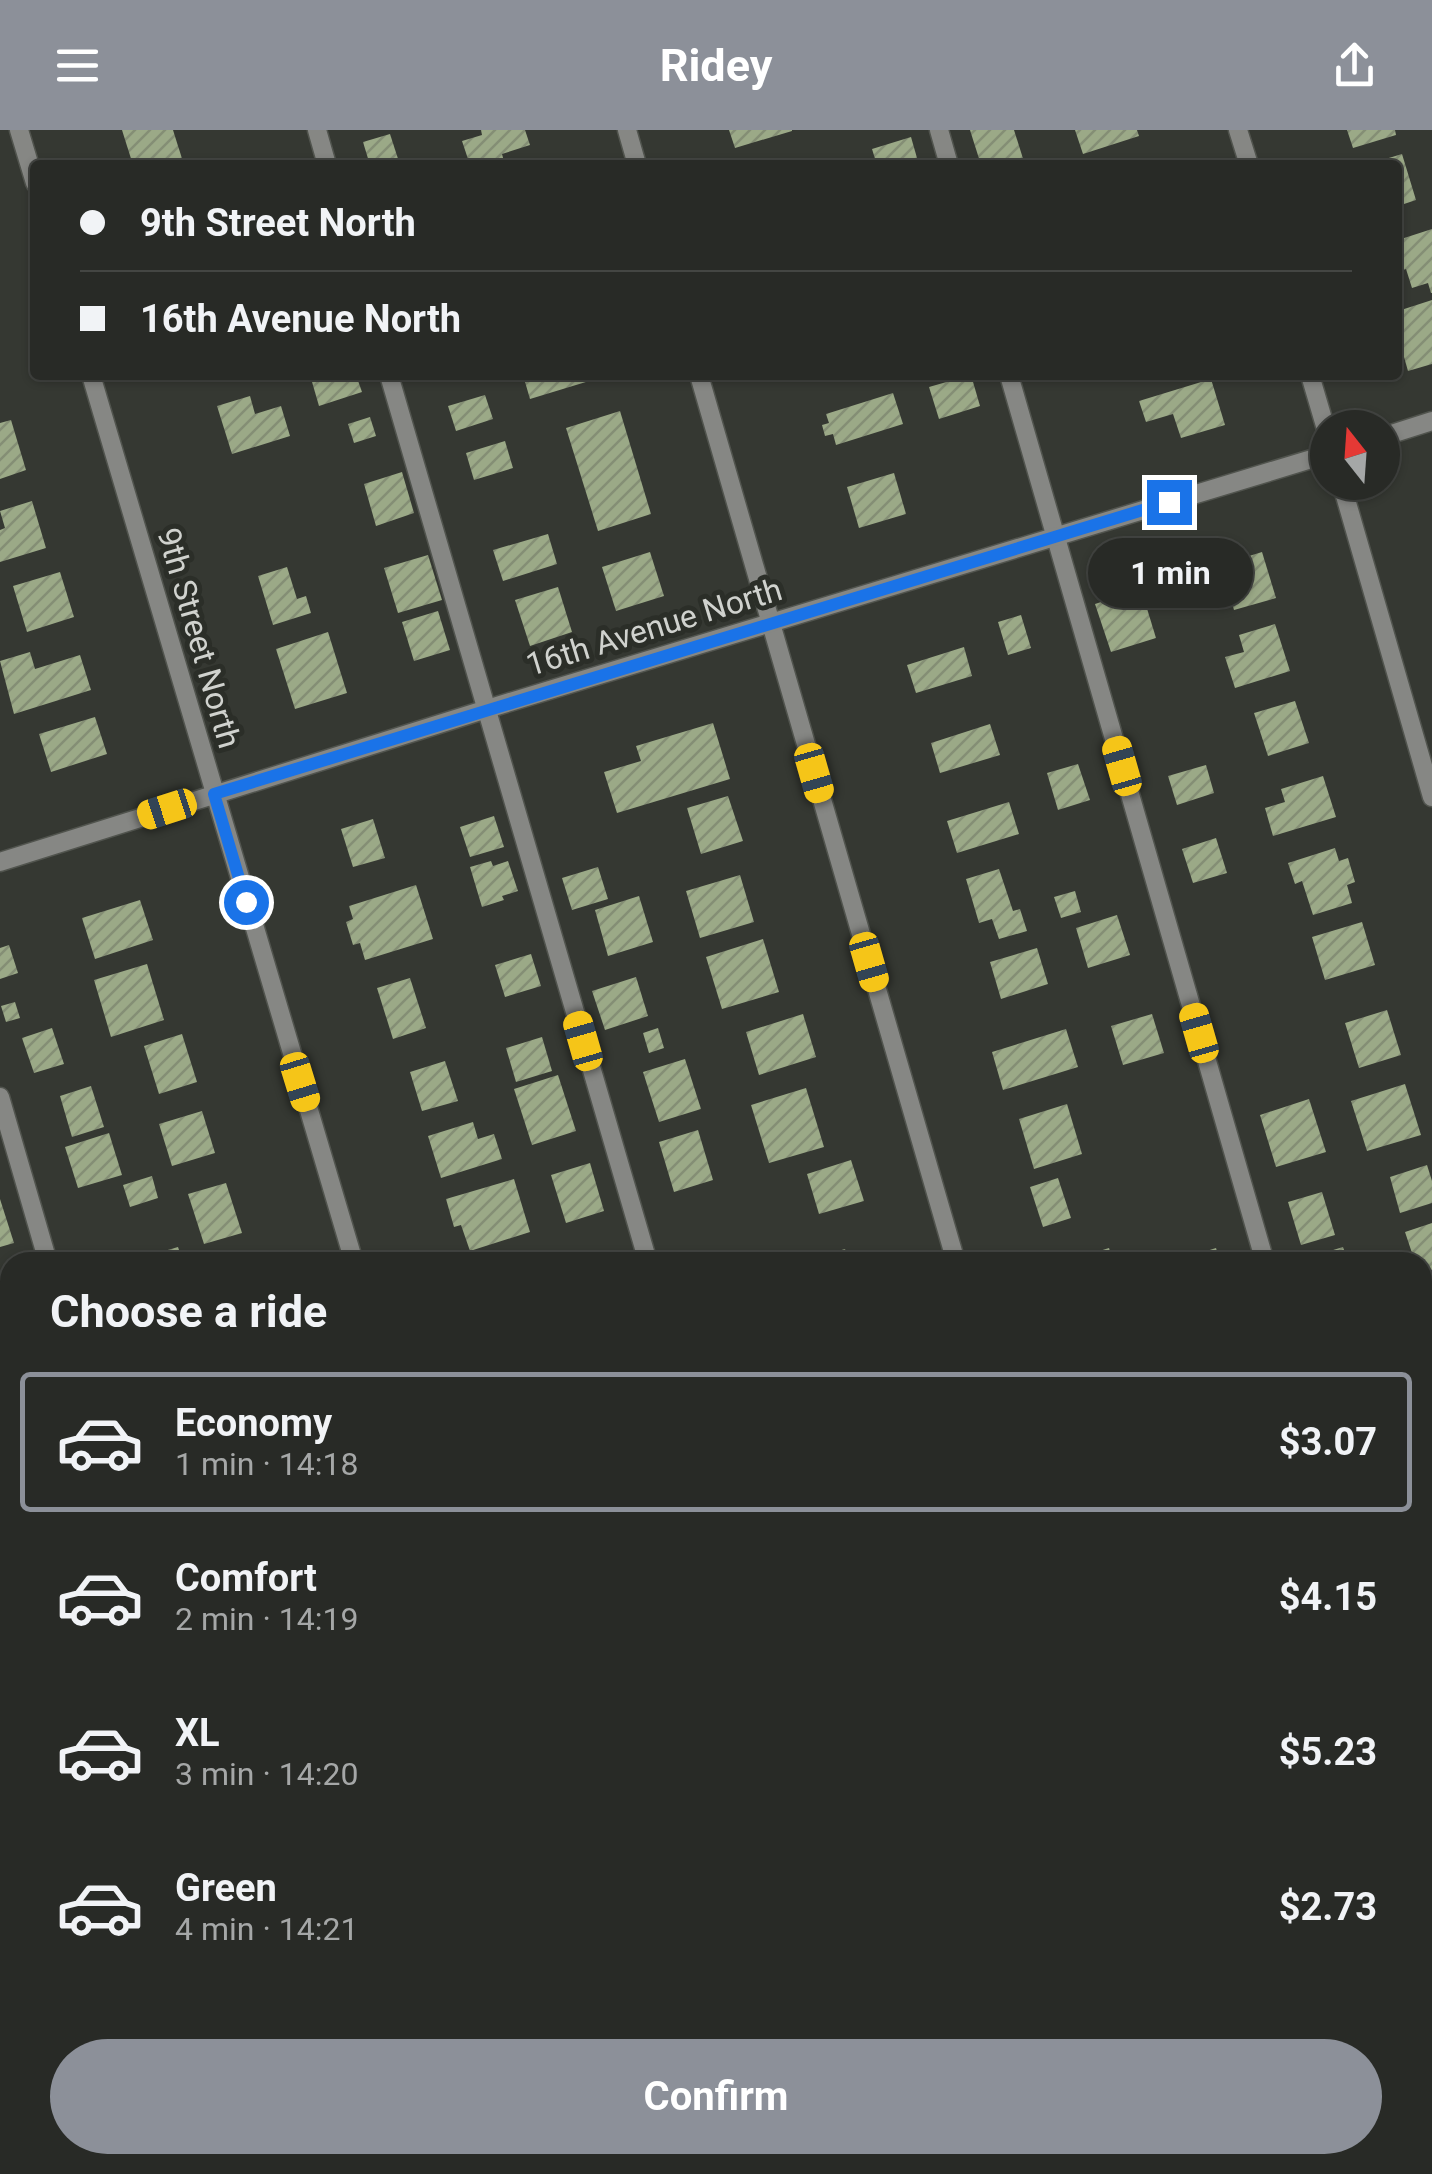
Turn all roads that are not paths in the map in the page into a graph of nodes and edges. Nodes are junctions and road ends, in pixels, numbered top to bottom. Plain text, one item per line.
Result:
1 (19, 130) edge
2 (317, 130) edge
3 (627, 130) edge
4 (939, 130) edge
5 (1238, 130) edge
6 (326, 160) edge
7 (636, 160) edge
8 (948, 160) edge
9 (1247, 160) edge
10 (30, 167) edge
11 (92, 380) edge
12 (390, 380) edge
13 (700, 380) edge
14 (1010, 380) edge
15 (1311, 380) edge
16 (1320, 410) edge
17 (1432, 422) edge
18 (1400, 432) edge
19 (1310, 459) edge
20 (1346, 500) edge
21 (1055, 536) junction
22 (771, 623) junction
23 (487, 709) junction
24 (214, 794) junction
25 (1432, 798) edge
26 (0, 862) edge
27 (0, 1097) edge
28 (45, 1252) edge
29 (351, 1252) edge
30 (645, 1252) edge
31 (953, 1252) edge
32 (1262, 1252) edge

1 - 10 street
2 - 6 street
3 - 7 street
4 - 8 street
5 - 9 street
11 - 24 street, 9th Street North
12 - 23 street
13 - 22 street
14 - 21 street
15 - 16 street
17 - 18 street
19 - 21 street, 16th Avenue North
20 - 25 street
21 - 22 street, 16th Avenue North
21 - 32 street
22 - 23 street, 16th Avenue North
22 - 31 street
23 - 24 street, 16th Avenue North
23 - 30 street
24 - 26 street, 16th Avenue North
24 - 29 street, 9th Street North
27 - 28 street

